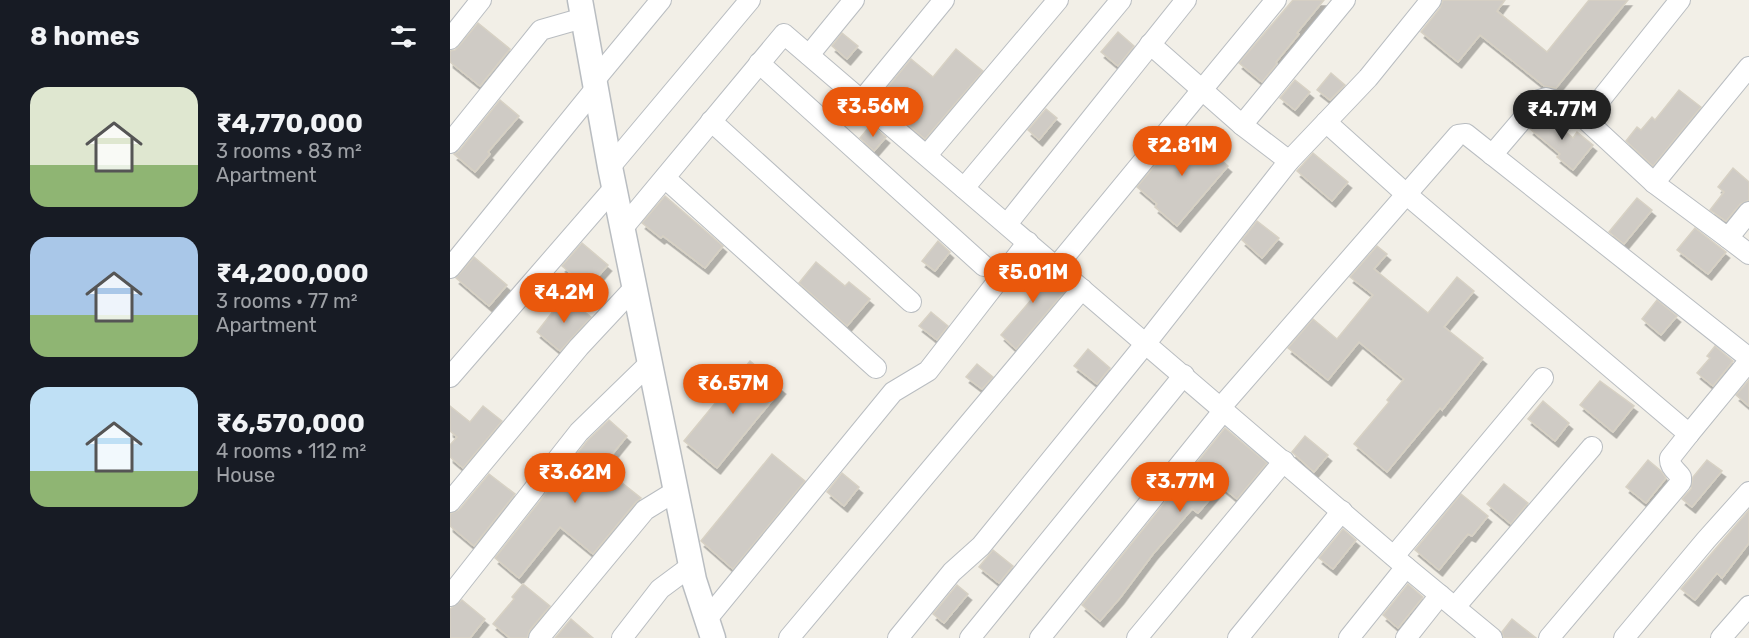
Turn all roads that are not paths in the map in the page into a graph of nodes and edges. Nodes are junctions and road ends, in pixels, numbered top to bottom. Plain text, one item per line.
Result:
1 (481, 0) edge
2 (661, 0) edge
3 (750, 0) edge
4 (855, 0) edge
5 (944, 0) edge
6 (1058, 0) edge
7 (1121, 0) edge
8 (1186, 0) edge
9 (1276, 0) edge
10 (1345, 0) edge
11 (1431, 0) edge
12 (1680, 0) edge
13 (581, 9) edge
14 (450, 39) edge
15 (1150, 44) junction
16 (809, 55) junction
17 (759, 63) junction
18 (1749, 67) edge
19 (595, 85) junction
20 (1202, 90) junction
21 (862, 100) junction
22 (1585, 119) junction
23 (711, 121) junction
24 (1326, 122) junction
25 (1242, 125) junction
26 (450, 144) edge
27 (927, 155) junction
28 (1492, 155) junction
29 (1289, 161) junction
30 (612, 177) junction
31 (665, 178) junction
32 (1654, 183) junction
33 (964, 188) junction
34 (1406, 194) junction
35 (1749, 212) edge
36 (1007, 224) junction
37 (622, 229) junction
38 (1728, 238) junction
39 (1028, 242) junction
40 (1749, 254) edge
41 (984, 266) dead end
42 (1056, 267) junction
43 (450, 268) edge
44 (634, 287) junction
45 (1082, 289) junction
46 (912, 302) dead end
47 (1146, 343) junction
48 (1749, 359) edge
49 (650, 363) junction
50 (876, 368) dead end
51 (1184, 375) junction
52 (450, 377) edge
53 (1543, 378) dead end
54 (1222, 408) junction
55 (1689, 434) junction
56 (1592, 447) dead end
57 (1284, 461) junction
58 (676, 491) junction
59 (1749, 492) edge
60 (450, 502) edge
61 (1342, 511) junction
62 (1400, 561) junction
63 (691, 567) junction
64 (450, 596) edge
65 (1448, 601) junction
66 (1749, 606) edge
67 (710, 628) edge
68 (539, 638) edge
69 (622, 638) edge
70 (789, 638) edge
71 (898, 638) edge
72 (970, 638) edge
73 (1040, 638) edge
74 (1137, 638) edge
75 (1238, 638) edge
76 (1349, 638) edge
77 (1406, 638) edge
78 (1492, 638) edge
79 (1550, 638) edge
80 (1624, 638) edge
81 (1721, 638) edge

1 - 14 street
2 - 19 street
3 - 30 street
4 - 16 street
5 - 21 street
6 - 27 street
7 - 33 street
8 - 15 street
9 - 20 street
10 - 25 street
11 - 24 street
12 - 22 street
13 - 19 street
13 - 26 street
15 - 20 street
15 - 36 street
16 - 17 street
16 - 21 street
17 - 23 street
17 - 41 street
18 - 32 street
19 - 30 street
19 - 43 street
20 - 25 street
20 - 42 street
21 - 27 street
22 - 28 street
22 - 32 street
23 - 31 street
23 - 46 street
24 - 29 street
24 - 34 street
25 - 29 street
27 - 33 street
28 - 34 street
28 - 48 street
29 - 47 street
30 - 37 street
30 - 52 street
31 - 37 street
31 - 50 street
32 - 38 street
33 - 36 street
34 - 54 street
34 - 55 street
35 - 38 street
36 - 39 street
37 - 44 street
38 - 40 street
39 - 42 street
39 - 67 street
42 - 45 street
44 - 49 street
44 - 60 street
45 - 47 street
45 - 70 street
47 - 51 street
47 - 71 street
48 - 55 street
49 - 58 street
49 - 64 street
51 - 54 street
51 - 72 street
53 - 62 street
54 - 57 street
54 - 73 street
55 - 79 street
56 - 65 street
57 - 61 street
57 - 74 street
58 - 63 street
58 - 68 street
59 - 80 street
61 - 62 street
61 - 75 street
62 - 65 street
62 - 76 street
63 - 67 street
63 - 69 street
65 - 77 street
65 - 78 street
66 - 81 street

